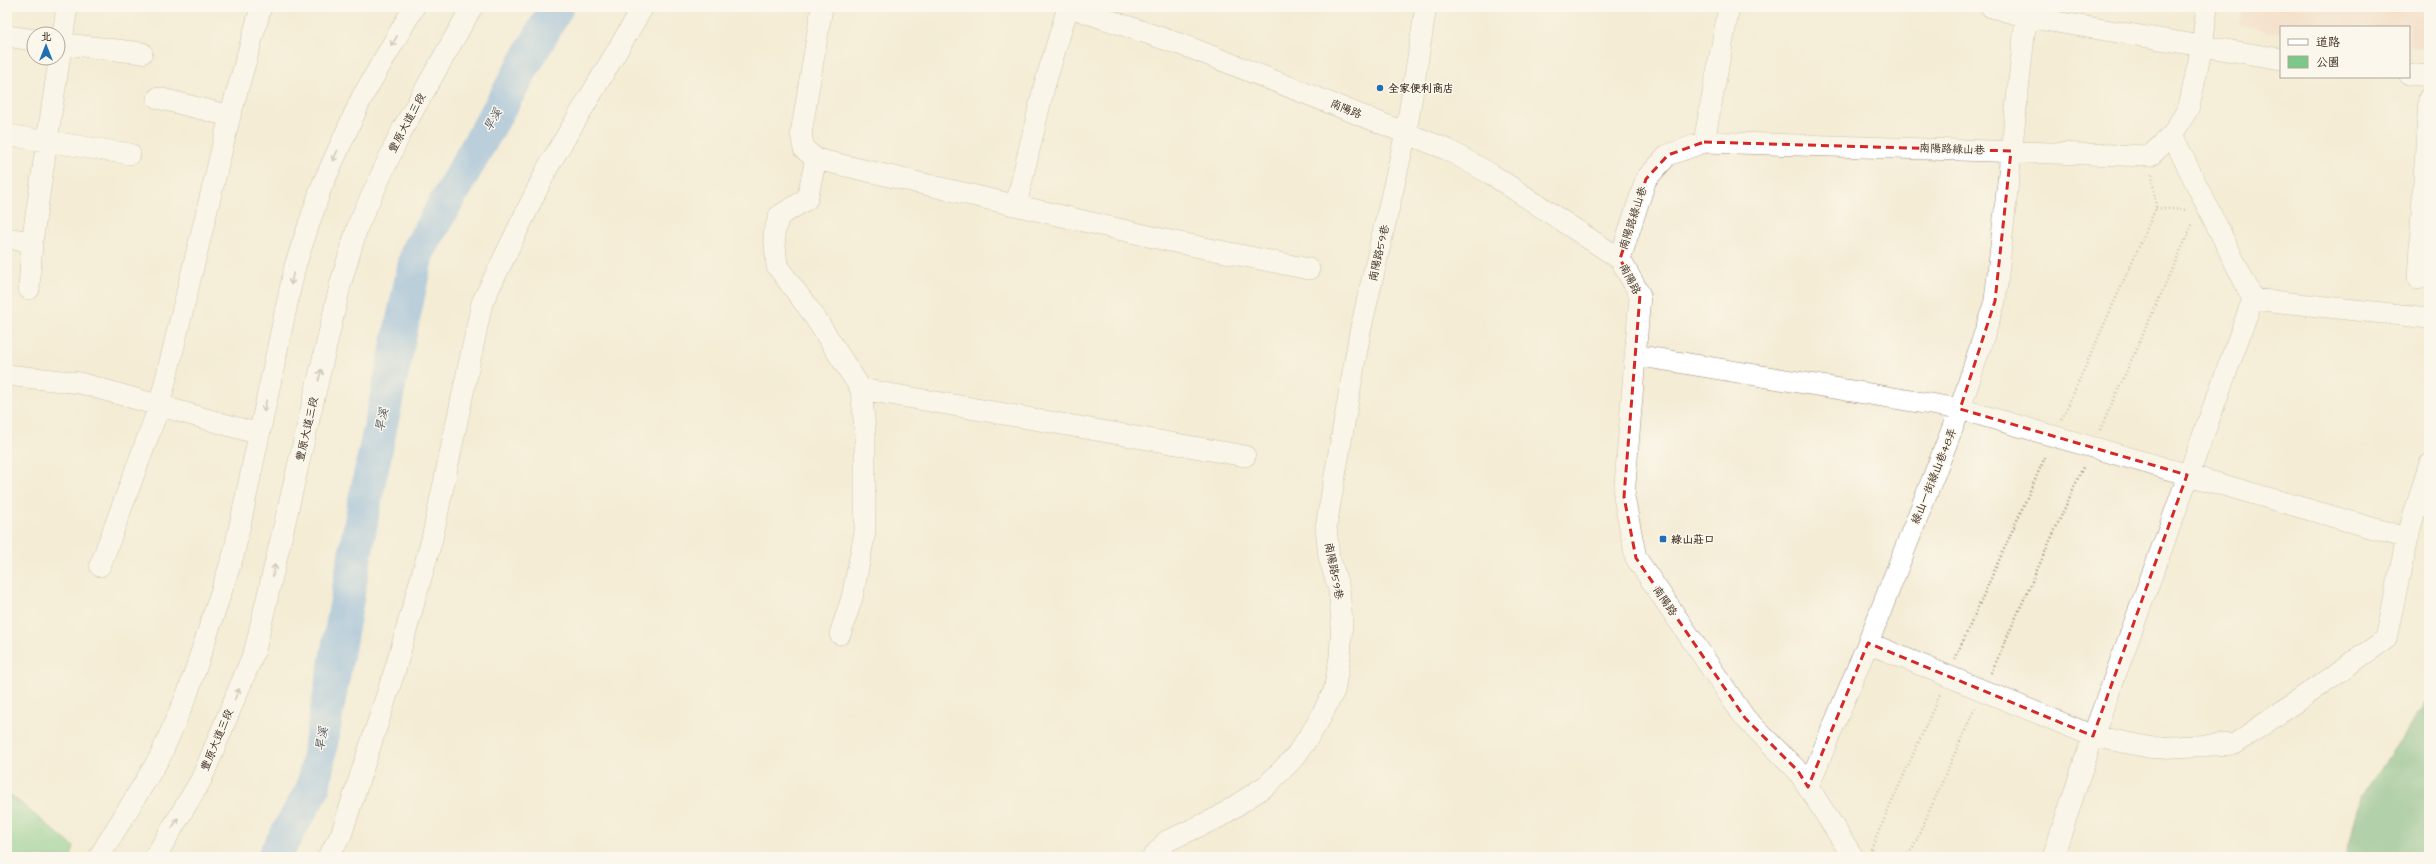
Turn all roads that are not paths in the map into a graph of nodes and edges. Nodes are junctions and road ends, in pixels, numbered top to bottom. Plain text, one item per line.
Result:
1 (67, 7) edge
2 (261, 7) edge
3 (414, 7) edge
4 (472, 7) edge
5 (643, 7) edge
6 (822, 7) edge
7 (1069, 7) edge
8 (1426, 7) edge
9 (1729, 7) edge
10 (1991, 7) edge
11 (2207, 7) edge
12 (2026, 17) junction
13 (63, 26) edge
14 (7, 36) edge
15 (26, 39) edge
16 (66, 44) edge
17 (2202, 46) junction
18 (142, 53) dead end
19 (2280, 59) edge
20 (56, 66) edge
21 (2410, 74) edge
22 (2429, 76) edge
23 (158, 98) dead end
24 (2429, 98) edge
25 (230, 116) junction
26 (1406, 133) junction
27 (7, 135) edge
28 (2172, 135) junction
29 (48, 142) junction
30 (1704, 142) junction
31 (2011, 151) junction
32 (130, 154) dead end
33 (816, 159) junction
34 (1016, 205) junction
35 (7, 238) edge
36 (32, 242) junction
37 (1620, 259) junction
38 (1309, 269) dead end
39 (2418, 278) dead end
40 (30, 289) dead end
41 (2253, 299) junction
42 (2429, 318) edge
43 (1635, 355) junction
44 (7, 375) edge
45 (861, 389) junction
46 (159, 407) junction
47 (1960, 409) junction
48 (259, 434) junction
49 (1245, 456) dead end
50 (2429, 465) edge
51 (2187, 475) junction
52 (2407, 538) junction
53 (100, 566) dead end
54 (840, 634) dead end
55 (1868, 643) junction
56 (2093, 736) junction
57 (1808, 786) junction
58 (1863, 855) edge
59 (98, 857) edge
60 (155, 857) edge
61 (328, 857) edge
62 (1153, 857) edge
63 (2053, 857) edge

1 - 13 street
2 - 25 street
3 -> 48 street
60 -> 4 street, 豐原大道三段
5 - 61 street
6 - 33 street
7 - 26 street, 南陽路
7 - 34 street
8 - 26 street, 南陽路59巷
9 - 30 street
10 - 12 street
11 - 17 street
12 - 17 street
12 - 31 street, 綠山一街綠山巷48弄
14 - 15 street
16 - 18 street
17 - 19 street
17 - 28 street
20 - 29 street
21 - 22 street
23 - 25 street
24 - 39 street
25 - 46 street
26 - 37 street, 南陽路
26 - 62 street, 南陽路59巷
27 - 29 street
28 - 31 street, 南陽路綠山巷
28 - 41 street
29 - 32 street
29 - 36 street
30 - 31 street, 南陽路綠山巷
30 - 37 street, 南陽路綠山巷
31 - 47 street, 綠山一街綠山巷48弄
33 - 34 street
33 - 45 street
34 - 38 street
35 - 36 street
36 - 40 street
37 - 43 street, 南陽路
41 - 42 street
41 - 51 street
43 - 47 street
43 - 57 street, 南陽路
44 - 46 street
45 - 49 street
45 - 54 street
46 - 48 street
46 - 53 street
47 - 51 street
47 - 55 street, 綠山一街綠山巷48弄
48 - 59 street
50 - 52 street
51 - 52 street
51 - 56 street
52 - 56 street
55 - 56 street
55 - 57 street, 綠山一街綠山巷48弄
56 - 63 street
57 - 58 street, 南陽路

